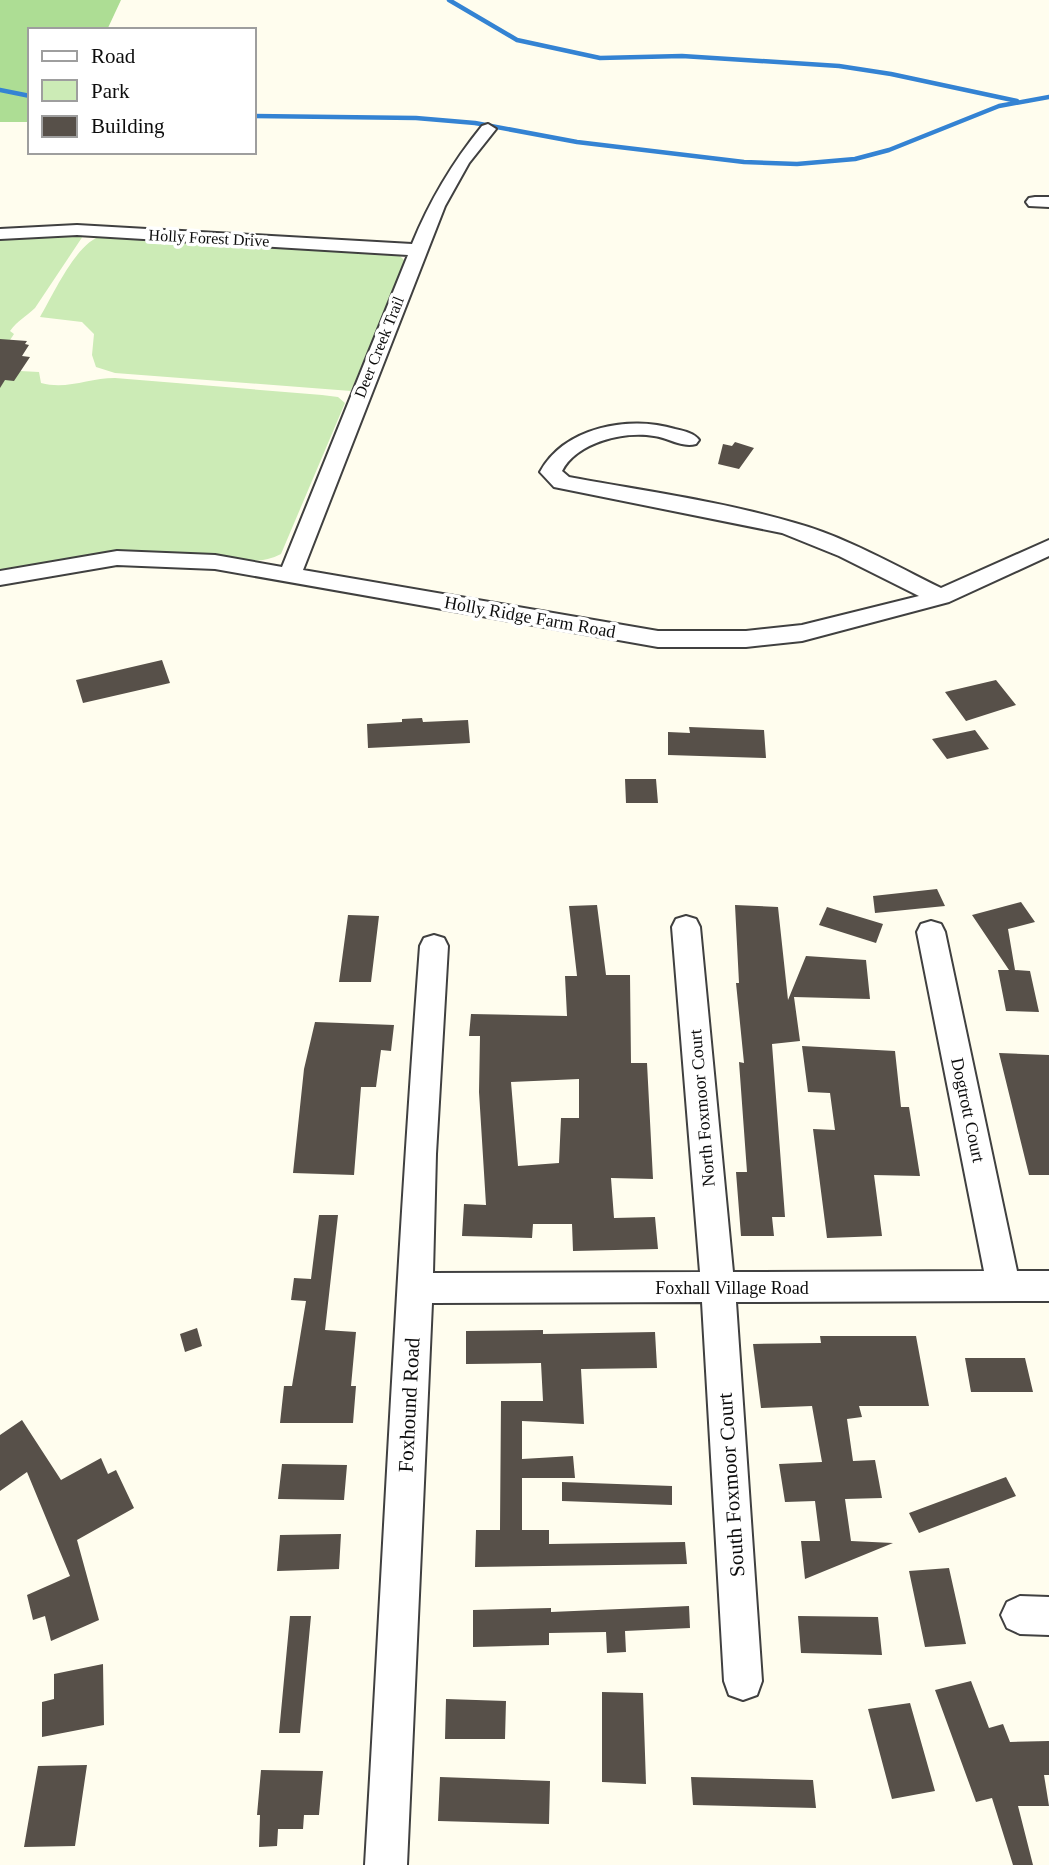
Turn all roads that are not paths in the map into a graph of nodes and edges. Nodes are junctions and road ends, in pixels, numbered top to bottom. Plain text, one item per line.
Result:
1 (488, 129) dead end
2 (0, 234) edge
3 (417, 250) junction
4 (689, 440) dead end
5 (1049, 547) edge
6 (289, 575) junction
7 (0, 578) edge
8 (941, 597) junction
9 (686, 927) dead end
10 (931, 932) dead end
11 (434, 946) dead end
12 (1049, 1286) edge
13 (1004, 1287) junction
14 (416, 1288) junction
15 (718, 1289) junction
16 (743, 1681) dead end
17 (386, 1865) edge

1 - 3 street, Deer Creek Trail
2 - 3 street, Holly Forest Drive
3 - 6 street, Deer Creek Trail
4 - 8 street
5 - 8 street, Holly Ridge Farm Road
6 - 7 street, Holly Ridge Farm Road
6 - 8 street, Holly Ridge Farm Road
9 - 15 street, North Foxmoor Court
10 - 13 street, Dogtrott Court
11 - 14 street, Foxhound Road
12 - 13 street, Foxhall Village Road
13 - 15 street, Foxhall Village Road
14 - 15 street, Foxhall Village Road
14 - 17 street, Foxhound Road
15 - 16 street, South Foxmoor Court

